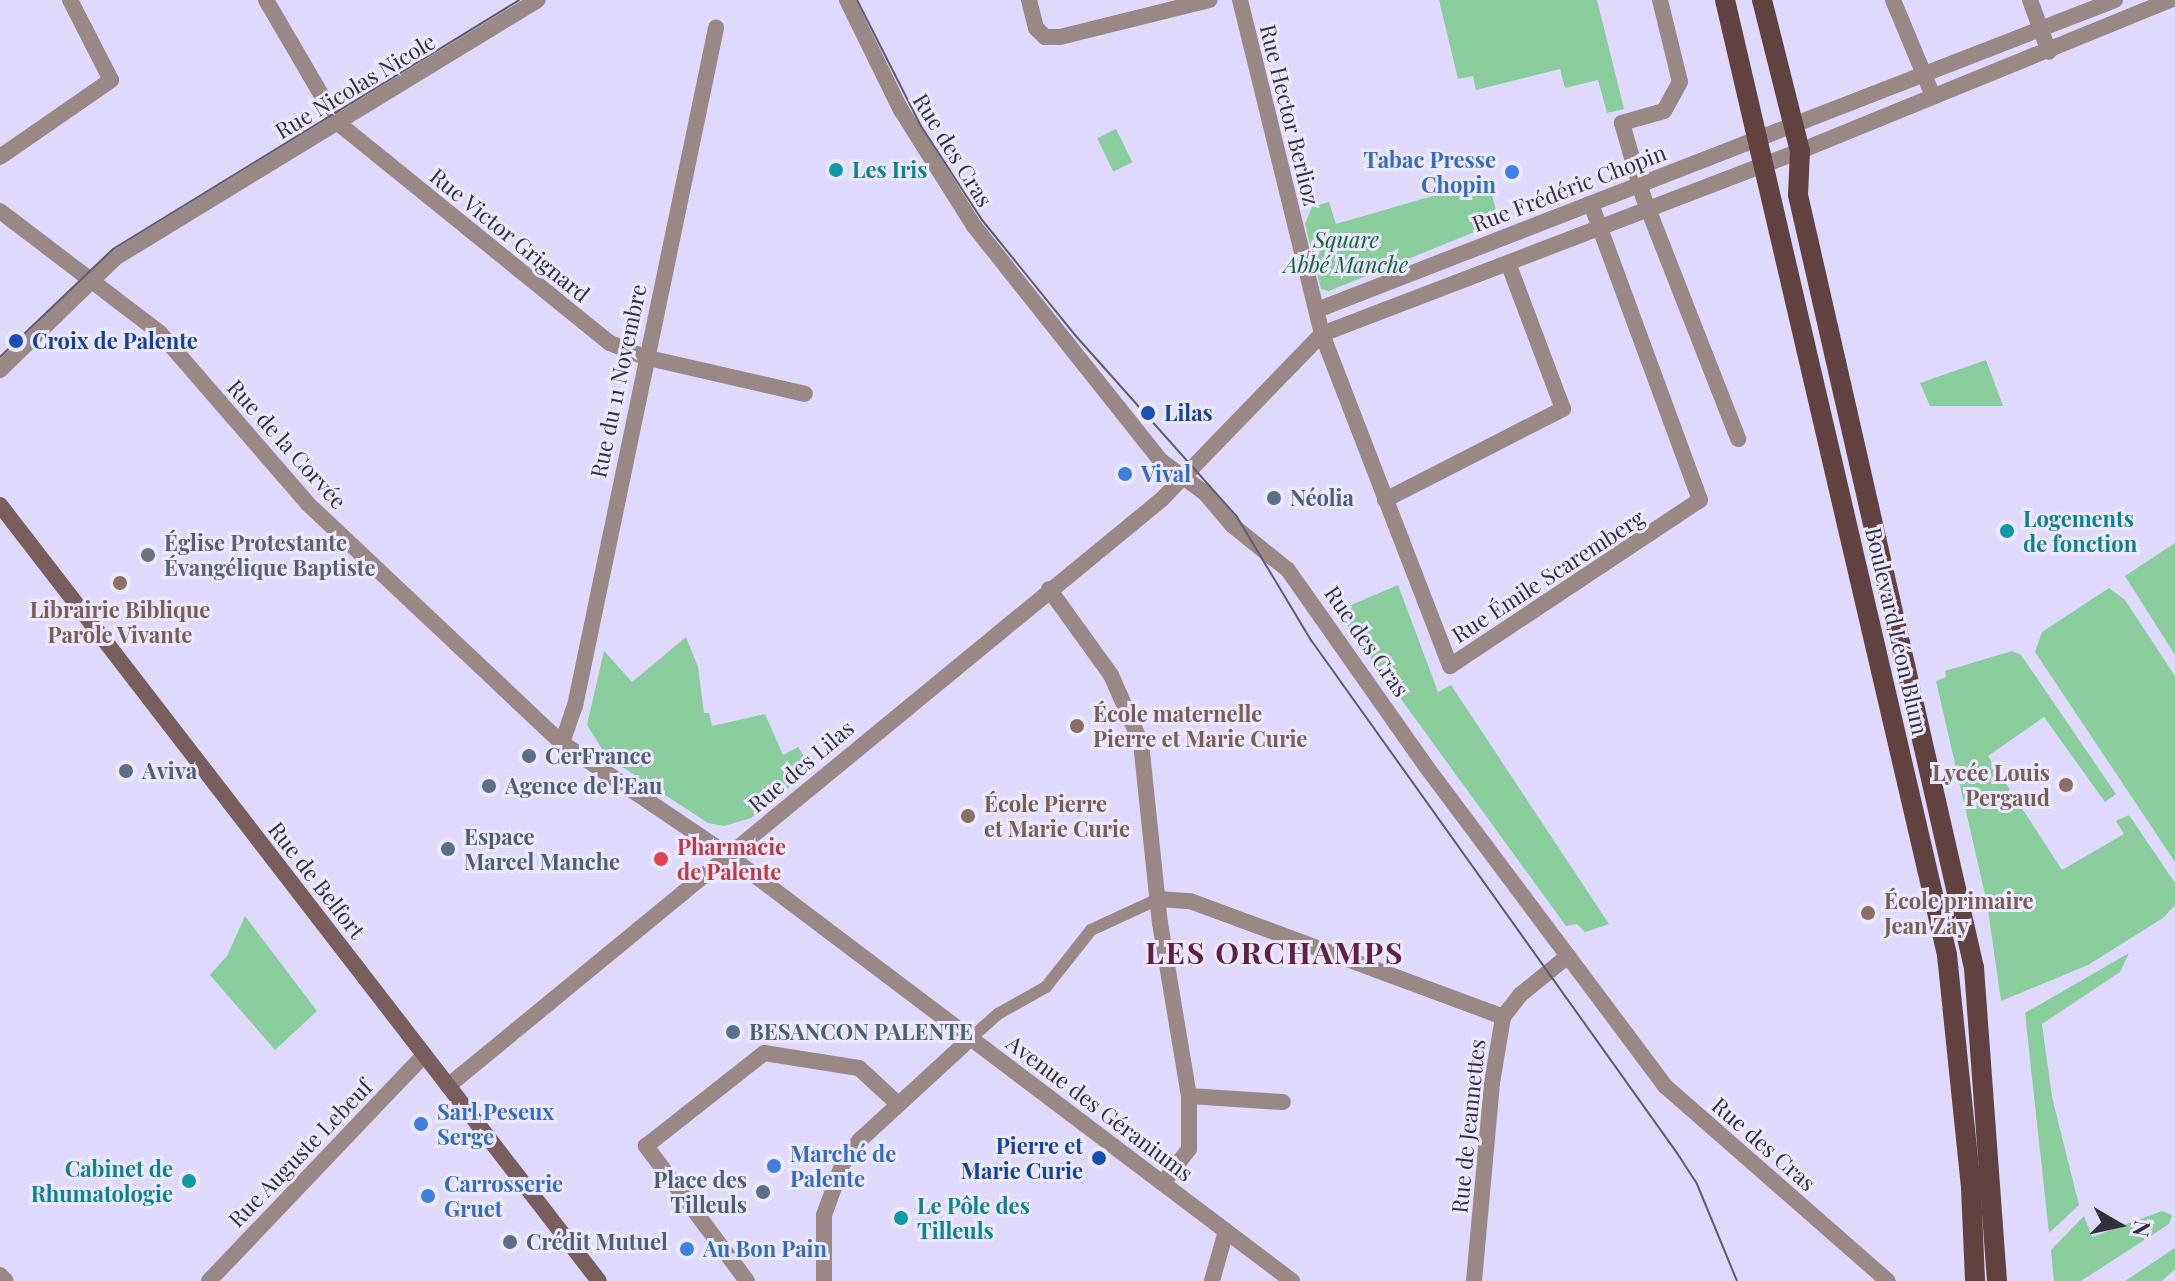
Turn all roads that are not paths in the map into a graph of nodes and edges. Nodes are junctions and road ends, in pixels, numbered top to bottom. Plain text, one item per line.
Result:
1 (70, 0) edge
2 (266, 0) edge
3 (537, 0) edge
4 (847, 0) edge
5 (1029, 0) edge
6 (1210, 0) edge
7 (1240, 0) edge
8 (1660, 0) edge
9 (1725, 0) edge
10 (1762, 0) edge
11 (1893, 0) edge
12 (2030, 0) edge
13 (2115, 0) edge
14 (2164, 1) edge
15 (716, 28) dead end
16 (2041, 29) junction
17 (2049, 52) junction
18 (1923, 75) junction
19 (1933, 96) junction
20 (1839, 111) junction
21 (338, 123) junction
22 (1794, 128) junction
23 (1845, 132) junction
24 (1757, 142) junction
25 (1800, 151) junction
26 (0, 157) edge
27 (1762, 166) junction
28 (1639, 185) junction
29 (1591, 203) junction
30 (1648, 207) junction
31 (0, 211) edge
32 (1600, 226) junction
33 (1508, 263) junction
34 (91, 276) junction
35 (1317, 310) junction
36 (1322, 334) junction
37 (644, 357) junction
38 (0, 370) edge
39 (805, 394) dead end
40 (1738, 439) dead end
41 (1181, 479) junction
42 (1385, 500) junction
43 (0, 505) edge
44 (1049, 589) junction
45 (562, 743) junction
46 (728, 855) junction
47 (1158, 899) junction
48 (1568, 956) junction
49 (1503, 1017) junction
50 (970, 1039) junction
51 (423, 1056) junction
52 (448, 1086) junction
53 (1189, 1096) junction
54 (1283, 1102) dead end
55 (898, 1104) junction
56 (1163, 1183) junction
57 (1226, 1231) junction
58 (0, 1275) edge
59 (6, 1281) edge
60 (209, 1281) edge
61 (599, 1281) edge
62 (747, 1281) edge
63 (824, 1281) edge
64 (1212, 1281) edge
65 (1292, 1281) edge
66 (1474, 1281) edge
67 (1888, 1281) edge
68 (1975, 1281) edge
69 (1997, 1281) edge

1 - 26 street
2 - 21 street, Rue Victor Grignard
3 - 21 street, Rue Nicolas Nicole
4 - 41 street, Rue des Cras
5 - 6 street
7 - 35 street, Rue Hector Berlioz
8 - 28 street
9 - 24 main road, Boulevard Léon Blum
10 - 22 main road, Boulevard Léon Blum
11 - 18 street
12 - 16 street
13 - 16 street, Rue Frédéric Chopin
14 - 17 street
15 - 37 street, Rue du 11 Novembre
16 - 17 street
16 - 18 street, Rue Frédéric Chopin
17 - 19 street
18 - 19 street
18 - 20 street, Rue Frédéric Chopin
19 - 23 street
20 - 22 street, Rue Frédéric Chopin
20 - 23 street
21 - 34 street, Rue Nicolas Nicole
21 - 37 street, Rue Victor Grignard
22 - 24 street, Rue Frédéric Chopin
22 - 25 main road, Boulevard Léon Blum
23 - 25 street
24 - 27 main road, Boulevard Léon Blum
24 - 28 street, Rue Frédéric Chopin
25 - 27 street
25 - 69 main road, Boulevard Léon Blum
27 - 30 street
27 - 68 main road, Boulevard Léon Blum
28 - 29 street, Rue Frédéric Chopin
28 - 30 street
29 - 32 street, Rue Émile Scaremberg
29 - 35 street, Rue Frédéric Chopin
30 - 32 street
30 - 40 street
31 - 34 street, Rue de la Corvée
32 - 33 street
32 - 42 street, Rue Émile Scaremberg
33 - 36 street
33 - 42 street
34 - 38 street, Rue Nicolas Nicole
34 - 45 street, Rue de la Corvée
35 - 36 street, Rue Hector Berlioz
36 - 41 street
36 - 42 street, Rue Émile Scaremberg
37 - 39 street, Rue Victor Grignard
37 - 45 street, Rue du 11 Novembre
41 - 44 street, Rue des Lilas
41 - 48 street, Rue des Cras
43 - 51 main road, Rue de Belfort
44 - 46 street, Rue des Lilas
44 - 47 street
45 - 46 street, Rue de la Corvée
46 - 50 street, Avenue des Géraniums
46 - 52 street, Rue des Lilas
47 - 49 street
47 - 50 street
47 - 53 street
48 - 49 street, Rue de Jeannettes
48 - 67 street, Rue des Cras
49 - 66 street, Rue de Jeannettes
50 - 55 street
50 - 56 street, Avenue des Géraniums
51 - 52 main road, Rue de Belfort
51 - 60 street, Rue Auguste Lebeuf
52 - 61 main road, Rue de Belfort
53 - 54 street
53 - 56 street
55 - 62 street
55 - 63 street
56 - 57 street, Avenue des Géraniums
57 - 64 street
57 - 65 street, Avenue des Géraniums
58 - 59 street

